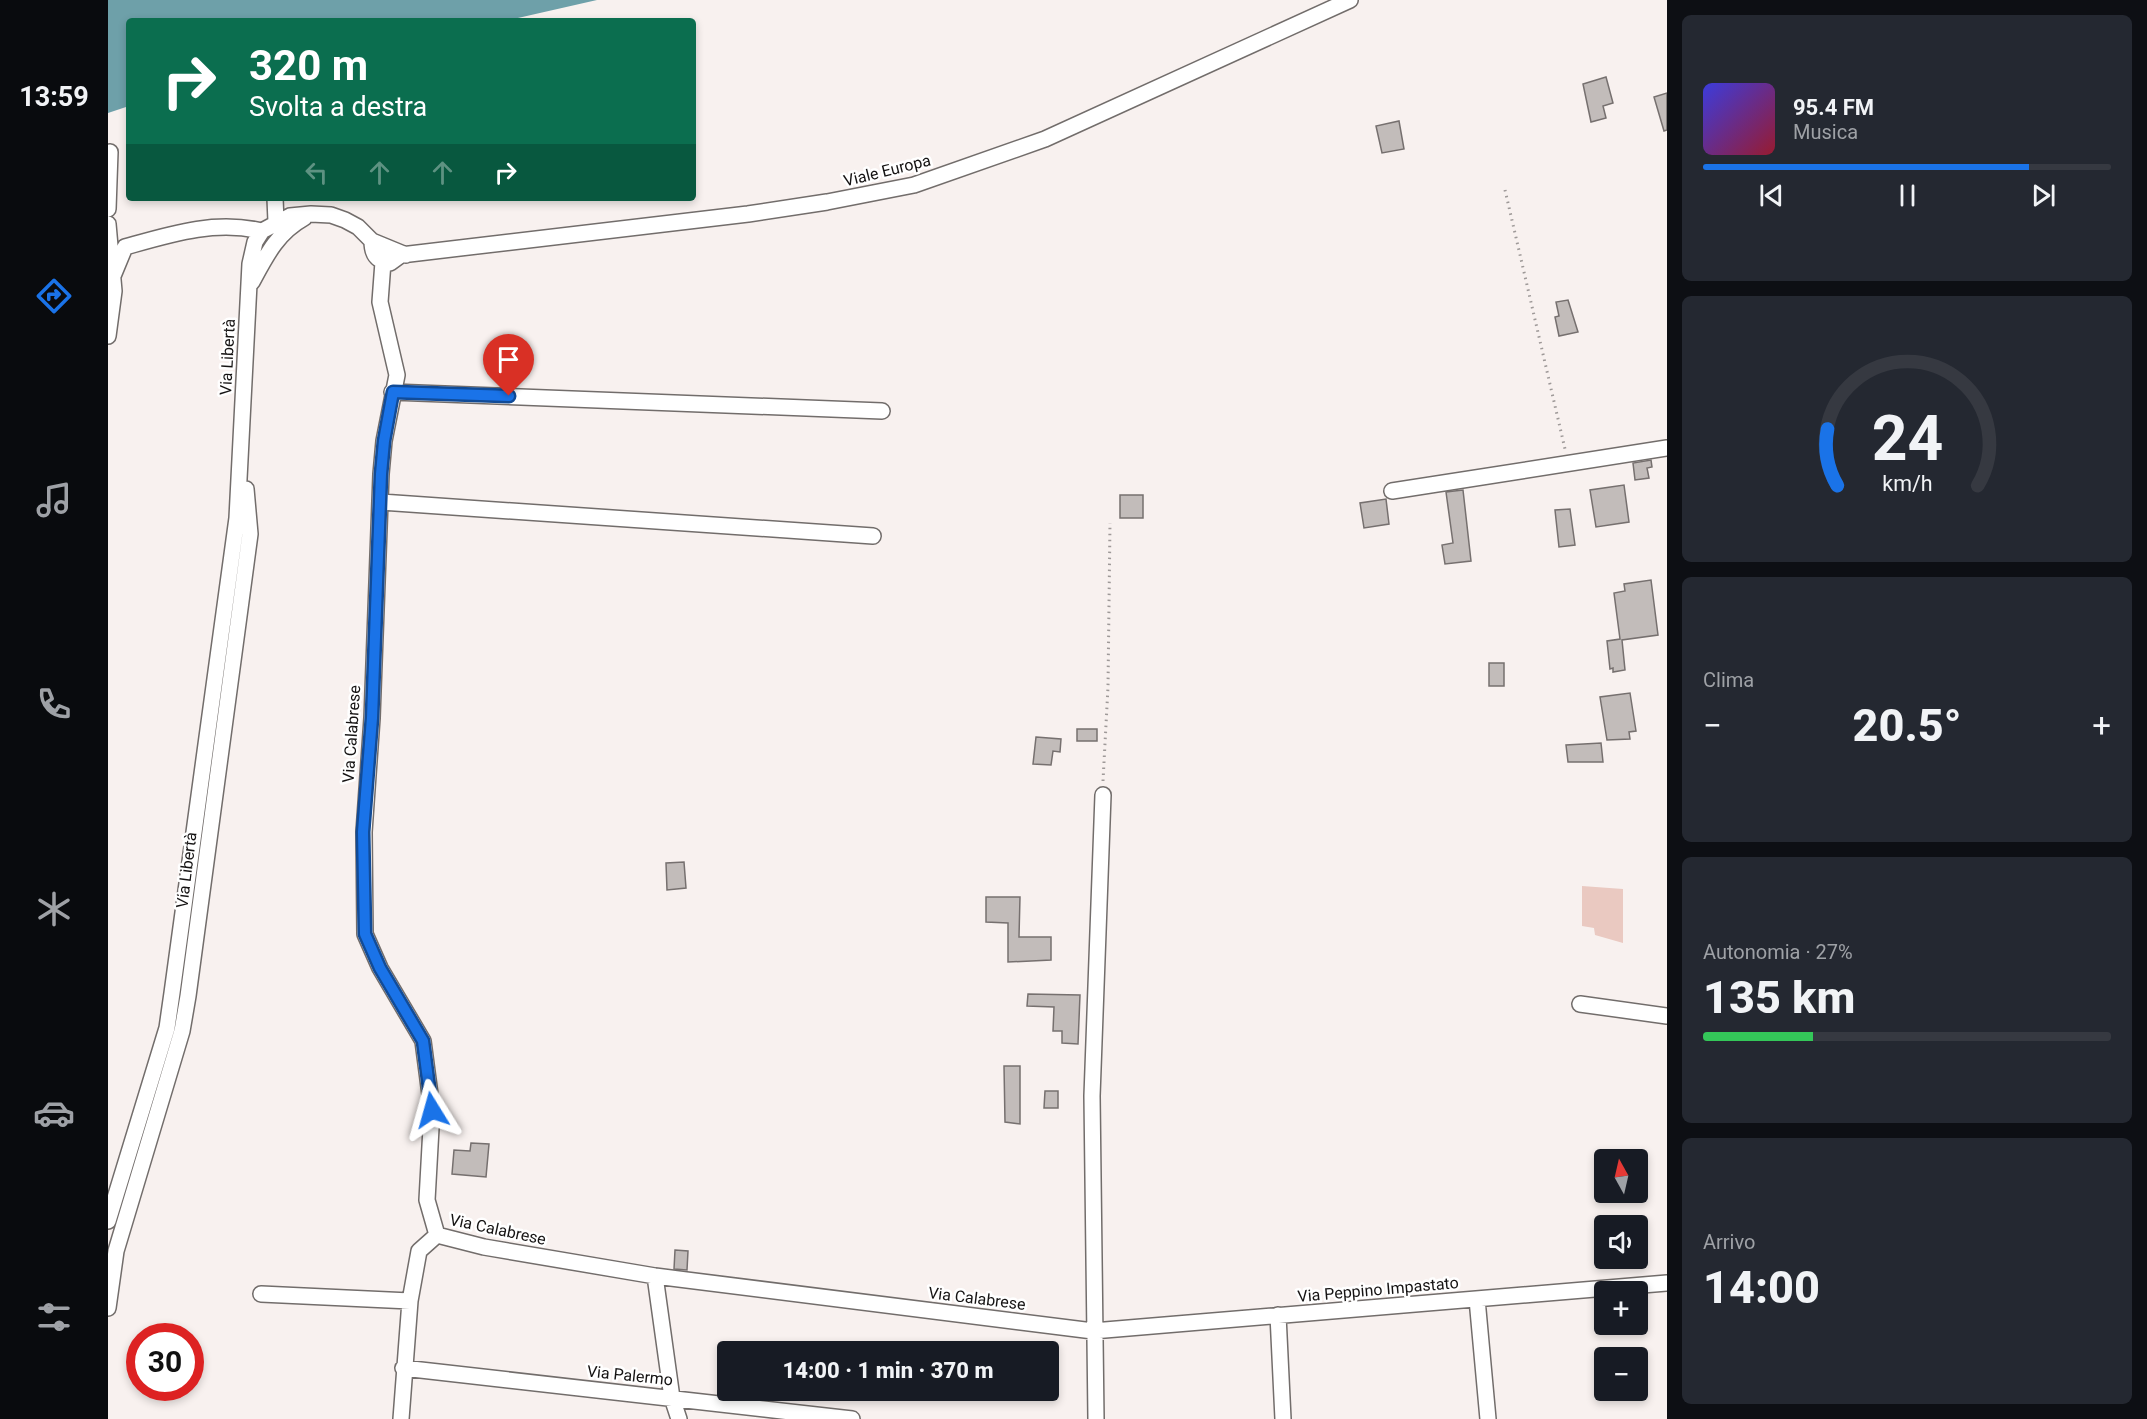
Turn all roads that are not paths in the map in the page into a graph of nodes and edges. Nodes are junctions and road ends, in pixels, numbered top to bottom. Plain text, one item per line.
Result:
1 (1350, 0) edge
2 (110, 152) dead end
3 (275, 201) edge
4 (108, 209) edge
5 (312, 214) junction
6 (276, 222) junction
7 (108, 224) edge
8 (262, 231) junction
9 (372, 241) junction
10 (403, 255) junction
11 (383, 262) junction
12 (112, 286) edge
13 (249, 287) junction
14 (108, 336) edge
15 (393, 392) junction
16 (882, 411) dead end
17 (1667, 448) edge
18 (1392, 491) dead end
19 (381, 502) junction
20 (873, 536) dead end
21 (223, 672) junction
22 (1103, 795) road end
23 (172, 993) junction
24 (189, 996) junction
25 (1580, 1004) dead end
26 (1667, 1016) edge
27 (108, 1221) edge
28 (437, 1235) junction
29 (110, 1269) edge
30 (655, 1276) junction
31 (1667, 1283) edge
32 (261, 1294) dead end
33 (1477, 1299) junction
34 (410, 1301) junction
35 (108, 1308) edge
36 (1278, 1315) junction
37 (1093, 1331) junction
38 (403, 1368) junction
39 (672, 1398) junction
40 (401, 1419) edge
41 (679, 1419) edge
42 (852, 1419) edge
43 (1096, 1419) edge
44 (1283, 1419) edge
45 (1488, 1419) edge

1 - 10 street, Viale Europa
2 - 4 street
3 - 6 street
5 - 6 street
5 - 9 street
5 - 13 street
6 - 8 street
7 - 12 street
8 - 12 street
8 - 13 street, Via Libertà
9 - 10 street
9 - 11 street
10 - 11 street, Viale Europa
11 - 15 street, Via Calabrese
12 - 14 street
13 - 21 street, Via Libertà
15 - 16 street
15 - 19 street, Via Calabrese
17 - 18 street
19 - 20 street
19 - 28 street, Via Calabrese
21 - 23 street, Via Libertà
21 - 24 street, Via Libertà
22 - 37 street
23 - 24 street
23 - 27 street, Via Libertà
24 - 29 street, Via Libertà
25 - 26 street
28 - 30 street, Via Calabrese
28 - 34 street
29 - 35 street, Via Libertà
30 - 37 street, Via Calabrese
30 - 39 street
31 - 33 street, Via Peppino Impastato
32 - 34 street
33 - 36 street, Via Peppino Impastato
33 - 45 street
34 - 38 street
36 - 37 street, Via Peppino Impastato
36 - 44 street
37 - 43 street
38 - 39 street, Via Palermo
38 - 40 street
39 - 41 street
39 - 42 street, Via Palermo

